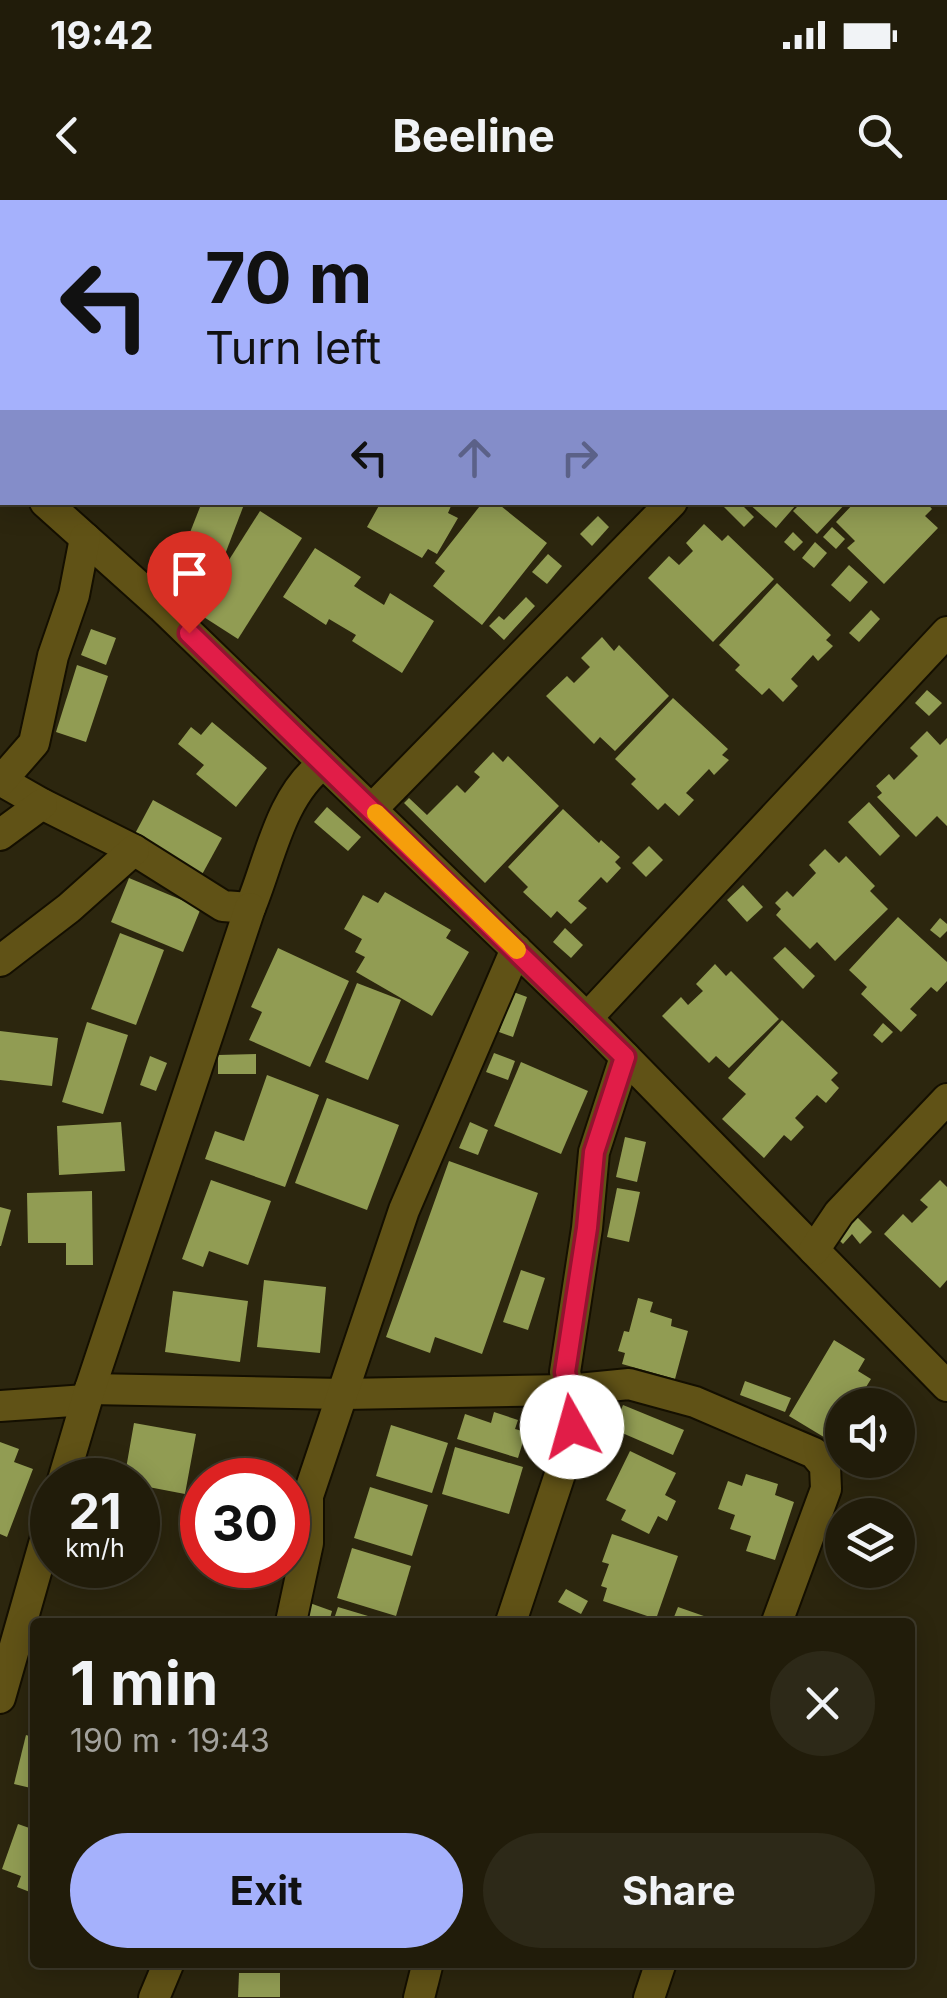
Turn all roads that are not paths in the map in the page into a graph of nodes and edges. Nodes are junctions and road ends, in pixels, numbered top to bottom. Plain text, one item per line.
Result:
1 (49, 505) edge
2 (658, 506) edge
3 (85, 538) junction
4 (947, 632) edge
5 (323, 764) junction
6 (1, 781) edge
7 (42, 804) junction
8 (372, 809) junction
9 (0, 835) edge
10 (134, 850) junction
11 (250, 908) junction
12 (516, 950) junction
13 (0, 961) edge
14 (587, 1018) junction
15 (625, 1057) junction
16 (947, 1099) edge
17 (814, 1250) junction
18 (947, 1386) edge
19 (568, 1390) junction
20 (342, 1394) junction
21 (88, 1395) junction
22 (0, 1406) edge
23 (69, 1458) edge
24 (31, 1588) edge
25 (292, 1618) edge
26 (512, 1618) edge
27 (779, 1618) edge
28 (0, 1698) edge
29 (166, 1968) edge
30 (426, 1968) edge
31 (659, 1968) edge
32 (154, 1998) edge
33 (419, 1998) edge
34 (649, 1998) edge

1 - 3 street
2 - 8 street
3 - 5 street
3 - 6 street
4 - 14 street
5 - 8 street
5 - 11 street
6 - 7 street
7 - 9 street
7 - 10 street
8 - 12 street
10 - 11 street
10 - 13 street
11 - 21 street
12 - 14 street
12 - 20 street
14 - 15 street
15 - 17 street
15 - 19 street
16 - 17 street
17 - 18 street
19 - 20 street
19 - 26 street
19 - 27 street
20 - 21 street
20 - 25 street
21 - 22 street
21 - 23 street
24 - 28 street
29 - 32 street
30 - 33 street
31 - 34 street

